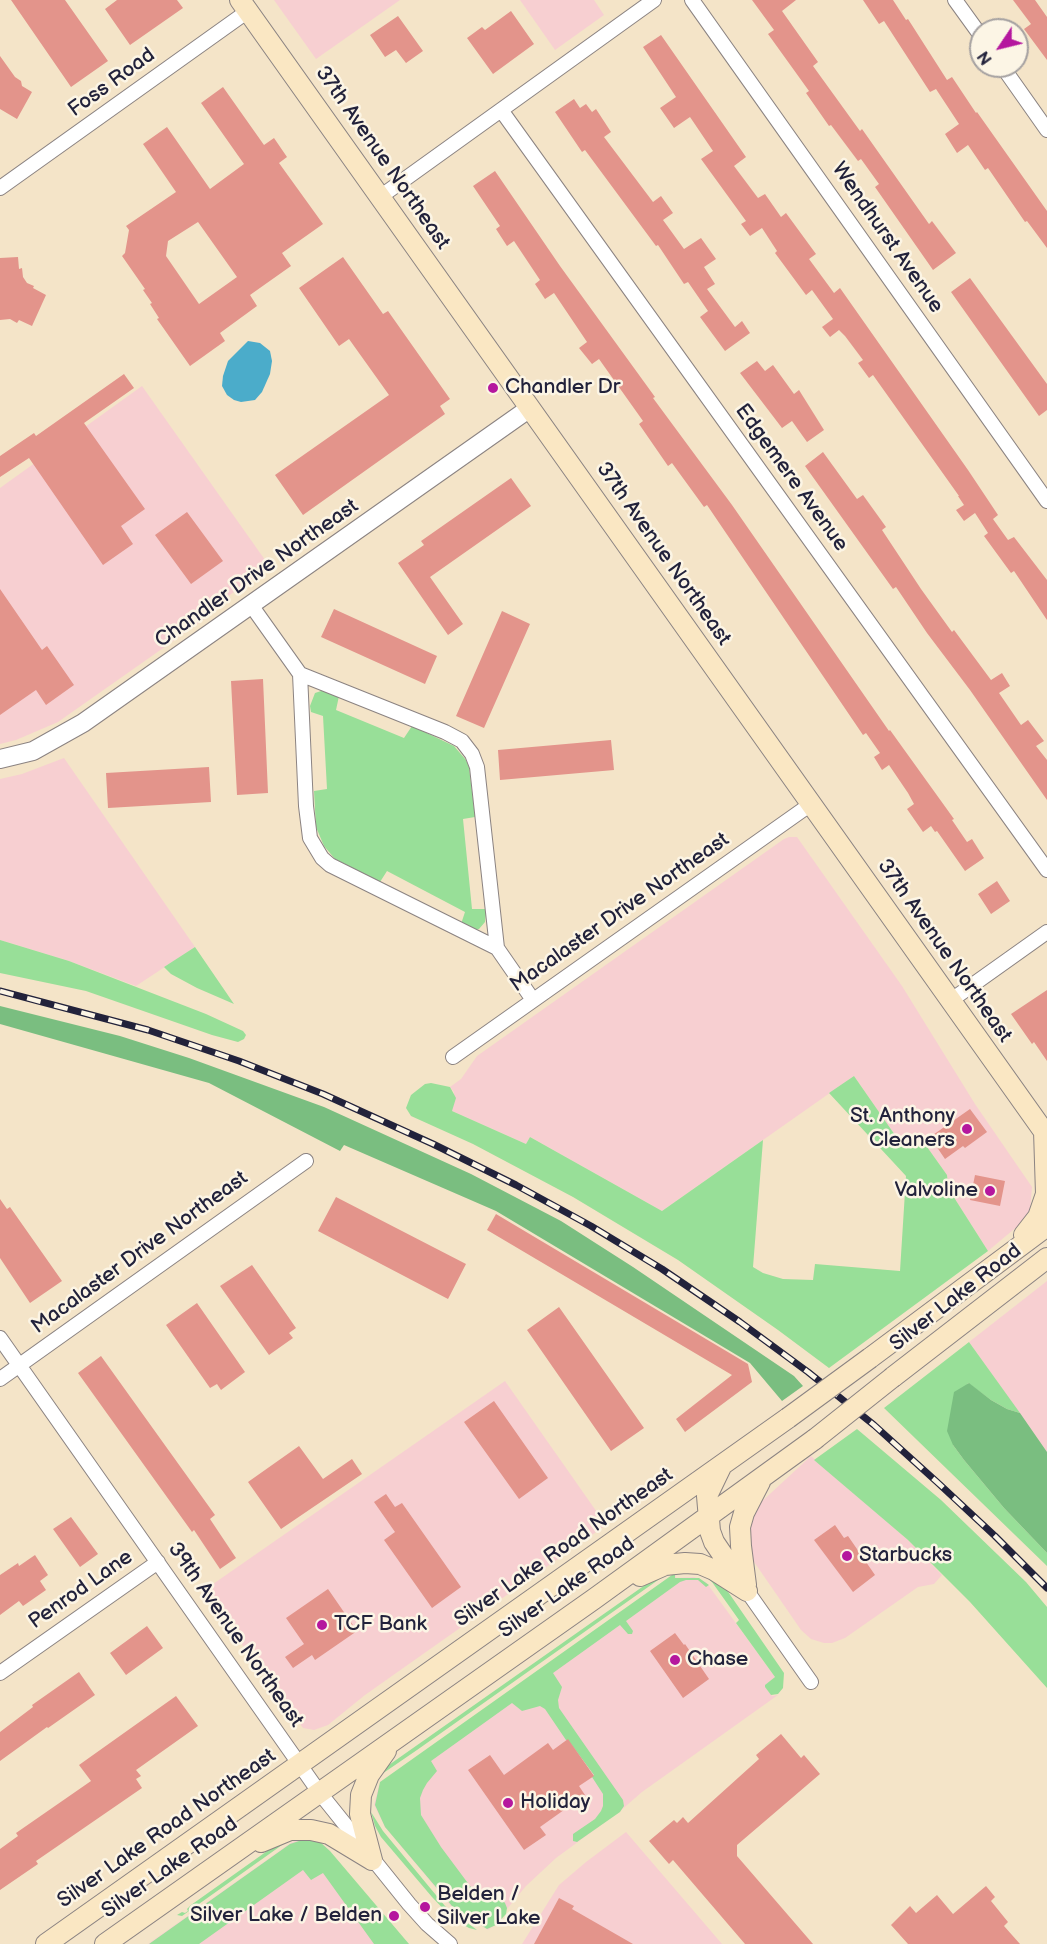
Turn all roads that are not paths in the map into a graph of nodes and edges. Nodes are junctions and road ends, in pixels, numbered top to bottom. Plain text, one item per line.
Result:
1 (654, 0) edge
2 (692, 0) edge
3 (955, 0) edge
4 (244, 6) edge
5 (969, 19) edge
6 (1010, 78) edge
7 (501, 110) junction
8 (1047, 130) edge
9 (0, 188) edge
10 (380, 197) junction
11 (530, 408) junction
12 (1047, 501) edge
13 (251, 605) junction
14 (300, 674) junction
15 (0, 759) edge
16 (811, 804) junction
17 (1047, 870) edge
18 (1047, 932) edge
19 (497, 948) junction
20 (533, 1000) junction
21 (950, 1001) junction
22 (453, 1057) dead end
23 (1045, 1133) edge
24 (306, 1161) dead end
25 (1047, 1226) edge
26 (1008, 1256) junction
27 (1047, 1258) edge
28 (0, 1338) edge
29 (20, 1365) junction
30 (0, 1379) edge
31 (722, 1465) junction
32 (762, 1478) junction
33 (708, 1515) junction
34 (158, 1562) junction
35 (747, 1591) junction
36 (594, 1599) junction
37 (0, 1673) edge
38 (810, 1682) dead end
39 (396, 1738) junction
40 (301, 1764) junction
41 (319, 1792) junction
42 (231, 1854) junction
43 (372, 1860) junction
44 (46, 1944) edge
45 (105, 1944) edge
46 (450, 1944) edge

1 - 7 street
2 - 12 street, Wendhurst Avenue
3 - 5 street
4 - 9 street, Foss Road
4 - 10 main road, 37th Avenue Northeast
6 - 8 street
7 - 10 street
7 - 17 street, Edgemere Avenue
10 - 11 main road, 37th Avenue Northeast
11 - 13 street, Chandler Drive Northeast
11 - 16 main road, 37th Avenue Northeast
13 - 14 street
13 - 15 street, Chandler Drive Northeast
14 - 19 street
14 - 19 street
16 - 20 street, Macalaster Drive Northeast
16 - 21 main road, 37th Avenue Northeast
18 - 21 street
19 - 20 street
20 - 22 street, Macalaster Drive Northeast
21 - 23 main road, 37th Avenue Northeast
23 - 26 main road
24 - 29 street, Macalaster Drive Northeast
25 - 26 main road, Silver Lake Road Northeast
26 - 31 main road, Silver Lake Road Northeast, bridge
27 - 32 main road, Silver Lake Road, bridge
28 - 29 street, 39th Avenue Northeast
29 - 30 street, Macalaster Drive Northeast
29 - 34 street, 39th Avenue Northeast
31 - 33 main road
31 - 40 main road, Silver Lake Road Northeast
32 - 33 main road, Silver Lake Road
32 - 35 main road
33 - 35 main road
33 - 36 main road, Silver Lake Road
34 - 37 street, Penrod Lane
34 - 40 street, 39th Avenue Northeast
35 - 36 main road
35 - 38 street
36 - 39 main road, Silver Lake Road
39 - 41 main road, Silver Lake Road
39 - 43 main road
40 - 41 street, 39th Avenue Northeast
40 - 44 main road, Silver Lake Road Northeast
41 - 42 main road, Silver Lake Road
41 - 43 street, 39th Avenue Northeast
42 - 43 main road
42 - 45 main road, Silver Lake Road
43 - 46 street, 39th Avenue Northeast

